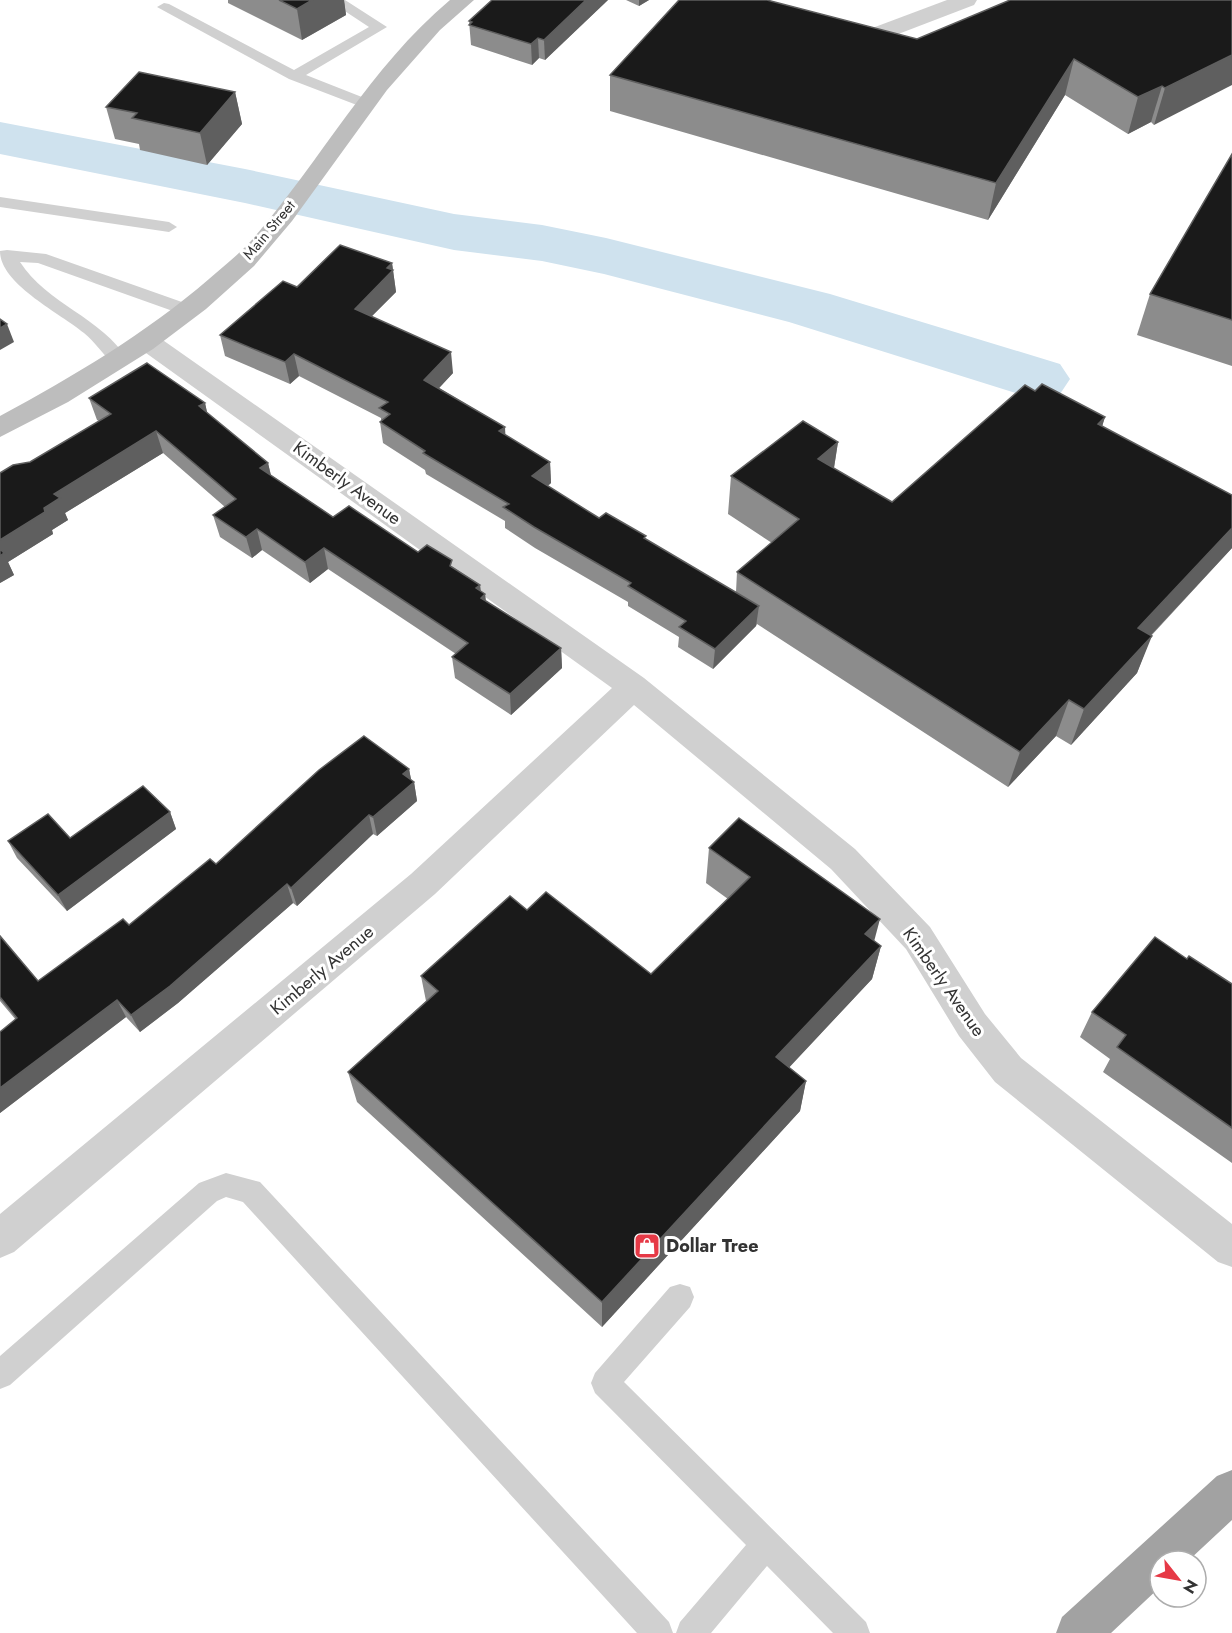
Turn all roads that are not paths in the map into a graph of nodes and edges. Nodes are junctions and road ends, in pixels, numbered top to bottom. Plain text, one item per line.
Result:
1 (178, 0) edge
2 (335, 0) edge
3 (463, 0) edge
4 (966, 0) edge
5 (859, 41) edge
6 (294, 76) junction
7 (367, 104) junction
8 (0, 202) edge
9 (169, 227) dead end
10 (4, 256) edge
11 (190, 311) junction
12 (148, 342) junction
13 (119, 360) junction
14 (0, 428) edge
15 (633, 687) junction
16 (0, 1239) edge
17 (1232, 1248) edge
18 (680, 1297) dead end
19 (0, 1375) edge
20 (1232, 1491) edge
21 (766, 1545) junction
22 (657, 1633) edge
23 (692, 1633) edge
24 (855, 1633) edge
25 (1078, 1633) edge

1 - 6 lane
2 - 6 lane
3 - 7 main road, Main Street
4 - 5 street
6 - 7 lane
7 - 11 main road, Main Street
8 - 9 lane
10 - 11 lane
10 - 13 lane
11 - 12 main road, Main Street
12 - 13 main road, Main Street
12 - 15 street, Kimberly Avenue
13 - 14 main road, Main Street
15 - 16 street, Kimberly Avenue
15 - 17 street, Kimberly Avenue
18 - 21 lane
19 - 22 lane
20 - 25 highway
21 - 23 lane
21 - 24 lane

